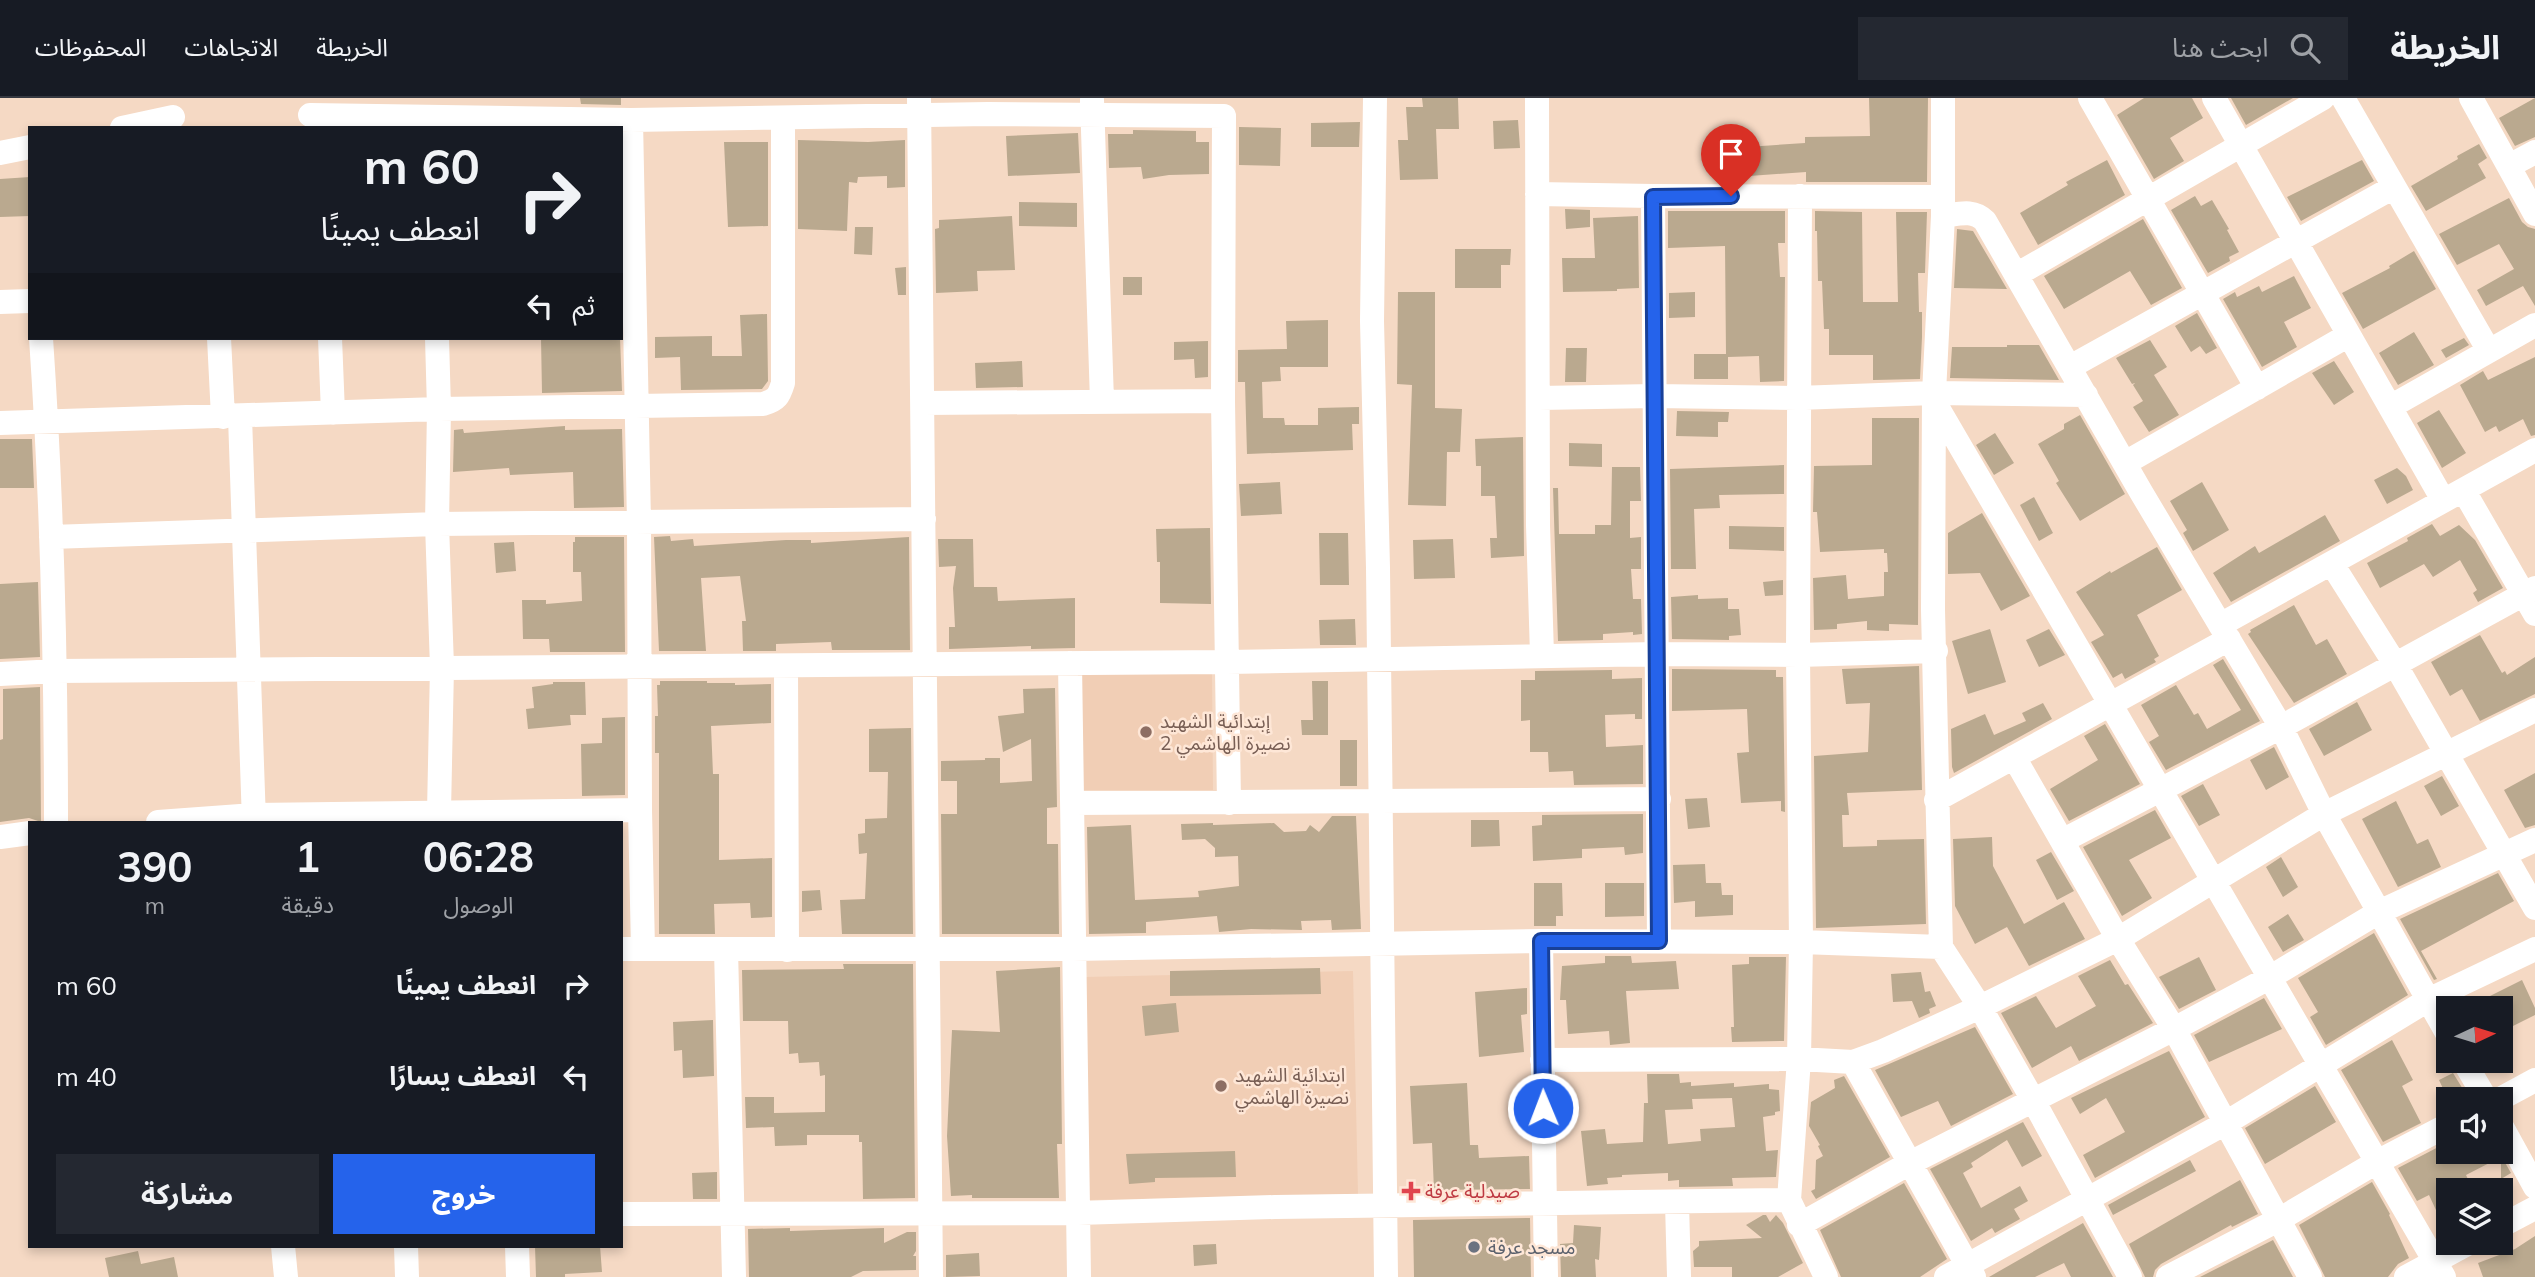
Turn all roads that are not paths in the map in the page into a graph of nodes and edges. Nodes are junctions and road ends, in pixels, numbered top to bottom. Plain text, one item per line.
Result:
1 (1375, 98) edge
2 (1538, 98) edge
3 (1943, 98) edge
4 (2214, 98) edge
5 (2323, 98) edge
6 (2343, 98) edge
7 (2471, 98) edge
8 (2096, 100) edge
9 (1092, 106) edge
10 (919, 107) edge
11 (309, 114) edge
12 (430, 114) edge
13 (173, 117) dead end
14 (783, 117) junction
15 (631, 120) junction
16 (131, 126) edge
17 (2241, 145) junction
18 (28, 147) edge
19 (2535, 152) edge
20 (0, 153) edge
21 (2509, 166) junction
22 (2394, 187) junction
23 (1537, 194) junction
24 (1800, 196) junction
25 (1653, 197) junction
26 (2148, 199) junction
27 (1943, 206) junction
28 (2535, 214) edge
29 (2296, 242) junction
30 (627, 253) edge
31 (2016, 275) junction
32 (2203, 293) junction
33 (0, 302) edge
34 (28, 302) edge
35 (2535, 325) edge
36 (2349, 335) junction
37 (41, 340) edge
38 (219, 340) edge
39 (330, 340) edge
40 (437, 340) edge
41 (2489, 351) junction
42 (2070, 368) junction
43 (2257, 388) junction
44 (2086, 395) junction
45 (1656, 396) junction
46 (1539, 398) junction
47 (1798, 398) junction
48 (1935, 398) junction
49 (1102, 401) junction
50 (1223, 401) junction
51 (923, 403) junction
52 (635, 406) junction
53 (2390, 407) junction
54 (439, 409) junction
55 (333, 413) junction
56 (231, 417) junction
57 (47, 421) junction
58 (0, 422) edge
59 (2535, 450) edge
60 (2125, 463) junction
61 (2454, 496) junction
62 (924, 519) junction
63 (639, 523) junction
64 (437, 524) junction
65 (245, 532) junction
66 (51, 537) junction
67 (2332, 564) junction
68 (2531, 598) edge
69 (2225, 632) junction
70 (1936, 651) junction
71 (1658, 654) junction
72 (1542, 655) junction
73 (1798, 655) junction
74 (1378, 659) junction
75 (1227, 662) junction
76 (1070, 663) junction
77 (2395, 664) junction
78 (926, 665) junction
79 (786, 666) junction
80 (442, 667) junction
81 (639, 667) junction
82 (250, 670) junction
83 (56, 671) junction
84 (0, 674) edge
85 (2110, 704) junction
86 (2535, 710) edge
87 (2281, 727) junction
88 (2446, 754) junction
89 (2014, 757) junction
90 (2160, 790) junction
91 (1659, 799) junction
92 (1936, 800) junction
93 (1381, 801) junction
94 (1073, 803) junction
95 (1229, 803) junction
96 (640, 810) junction
97 (439, 812) junction
98 (2324, 814) junction
99 (508, 817) edge
100 (399, 818) edge
101 (254, 819) edge
102 (56, 821) edge
103 (190, 821) edge
104 (28, 833) edge
105 (0, 837) edge
106 (2535, 839) edge
107 (2062, 841) junction
108 (2506, 853) junction
109 (2214, 882) junction
110 (2535, 908) edge
111 (2379, 912) junction
112 (2119, 939) junction
113 (1541, 941) junction
114 (1659, 941) junction
115 (1801, 942) junction
116 (1382, 944) junction
117 (1941, 947) junction
118 (632, 949) edge
119 (726, 949) junction
120 (927, 949) junction
121 (1073, 949) junction
122 (2535, 949) edge
123 (787, 950) junction
124 (2269, 978) junction
125 (2428, 1000) junction
126 (1980, 1007) junction
127 (2436, 1014) edge
128 (2174, 1030) junction
129 (1799, 1059) junction
130 (1542, 1060) junction
131 (1853, 1062) junction
132 (2321, 1067) junction
133 (2535, 1080) edge
134 (2513, 1092) edge
135 (2033, 1100) junction
136 (2224, 1124) junction
137 (2436, 1131) edge
138 (2513, 1147) edge
139 (2376, 1161) junction
140 (1910, 1163) junction
141 (2535, 1187) edge
142 (2087, 1199) junction
143 (1789, 1200) junction
144 (1677, 1203) junction
145 (1545, 1205) junction
146 (1386, 1206) junction
147 (2535, 1208) edge
148 (931, 1213) junction
149 (1078, 1213) junction
150 (623, 1214) edge
151 (733, 1214) junction
152 (2280, 1219) junction
153 (2513, 1220) edge
154 (1800, 1225) junction
155 (283, 1248) edge
156 (407, 1248) edge
157 (517, 1248) edge
158 (2456, 1255) edge
159 (2439, 1270) edge
160 (1963, 1273) edge
161 (286, 1277) edge
162 (407, 1277) edge
163 (518, 1277) edge
164 (734, 1277) edge
165 (932, 1277) edge
166 (1079, 1277) edge
167 (1386, 1277) edge
168 (1546, 1277) edge
169 (1679, 1277) edge
170 (1826, 1277) edge
171 (2130, 1277) edge
172 (2168, 1277) edge
173 (2311, 1277) edge
174 (2406, 1277) edge

1 - 74 street
2 - 23 street
3 - 27 street
4 - 17 street
5 - 17 street
6 - 22 street
7 - 21 street
8 - 26 street
9 - 10 street
9 - 49 street
9 - 50 street
10 - 14 street
10 - 51 street
11 - 12 street
12 - 15 street
13 - 16 street
14 - 15 street
14 - 52 street
15 - 30 street
17 - 26 street
17 - 29 street
18 - 20 street
19 - 21 street
21 - 28 street
22 - 29 street
22 - 41 street
23 - 25 street
23 - 46 street
24 - 25 street
24 - 27 street
24 - 47 street
25 - 45 street
26 - 31 street
26 - 32 street
27 - 31 street
27 - 48 street
29 - 32 street
29 - 36 street
30 - 52 street
31 - 42 street
32 - 42 street
32 - 43 street
33 - 34 street
35 - 41 street
36 - 43 street
36 - 53 street
37 - 57 street
38 - 56 street
39 - 55 street
40 - 54 street
41 - 53 street
42 - 44 street
43 - 60 street
44 - 48 street
44 - 60 street
45 - 46 street
45 - 47 street
45 - 71 street
46 - 72 street
47 - 48 street
47 - 73 street
48 - 70 street
48 - 85 street
49 - 50 street
49 - 51 street
50 - 75 street
51 - 62 street
52 - 54 street
52 - 63 street
53 - 61 street
54 - 55 street
54 - 64 street
55 - 56 street
56 - 57 street
56 - 65 street
57 - 58 street
57 - 66 street
59 - 61 street
60 - 69 street
61 - 67 street
61 - 68 street
62 - 63 street
62 - 78 street
63 - 64 street
63 - 81 street
64 - 65 street
64 - 80 street
65 - 66 street
65 - 82 street
66 - 83 street
67 - 69 street
67 - 77 street
68 - 77 street
69 - 85 street
69 - 87 street
70 - 73 street
70 - 92 street
71 - 72 street
71 - 73 street
71 - 91 street
72 - 74 street
73 - 115 street
74 - 75 street
74 - 93 street
75 - 76 street
75 - 95 street
76 - 78 street
76 - 94 street
77 - 87 street
77 - 88 street
78 - 79 street
78 - 120 street
79 - 81 street
79 - 123 street
80 - 81 street
80 - 82 street
80 - 97 street
81 - 96 street
82 - 83 street
82 - 101 street
83 - 84 street
83 - 102 street
85 - 89 street
85 - 90 street
86 - 88 street
87 - 90 street
87 - 98 street
88 - 98 street
88 - 108 street
89 - 92 street
89 - 107 street
90 - 107 street
90 - 109 street
91 - 93 street
91 - 114 street
92 - 117 street
93 - 95 street
93 - 116 street
94 - 95 street
94 - 121 street
96 - 99 street
96 - 118 street
97 - 99 street
97 - 100 street
98 - 109 street
98 - 111 street
100 - 101 street
101 - 103 street
104 - 105 street
106 - 108 street
107 - 112 street
108 - 110 street
108 - 111 street
109 - 112 street
109 - 124 street
111 - 124 street
111 - 125 street
112 - 126 street
112 - 128 street
113 - 114 street
113 - 116 street
113 - 130 street
114 - 115 street
115 - 117 street
115 - 129 street
116 - 121 street
116 - 146 street
117 - 126 street
118 - 119 street
119 - 123 street
119 - 151 street
120 - 121 street
120 - 123 street
120 - 148 street
121 - 149 street
122 - 125 street
124 - 128 street
124 - 132 street
125 - 127 street
125 - 132 street
126 - 131 street
126 - 135 street
128 - 135 street
128 - 136 street
129 - 130 street
129 - 131 street
129 - 143 street
130 - 145 street
131 - 140 street
132 - 136 street
132 - 139 street
133 - 134 street
135 - 140 street
135 - 142 street
136 - 142 street
136 - 152 street
137 - 139 street
138 - 141 street
139 - 152 street
139 - 159 street
140 - 154 street
140 - 160 street
142 - 160 street
142 - 171 street
143 - 144 street
143 - 154 street
144 - 145 street
144 - 169 street
145 - 146 street
145 - 168 street
146 - 149 street
146 - 167 street
147 - 153 street
148 - 149 street
148 - 151 street
148 - 165 street
149 - 166 street
150 - 151 street
151 - 164 street
152 - 172 street
152 - 173 street
154 - 170 street
155 - 161 street
156 - 162 street
157 - 163 street
158 - 159 street
159 - 174 street

